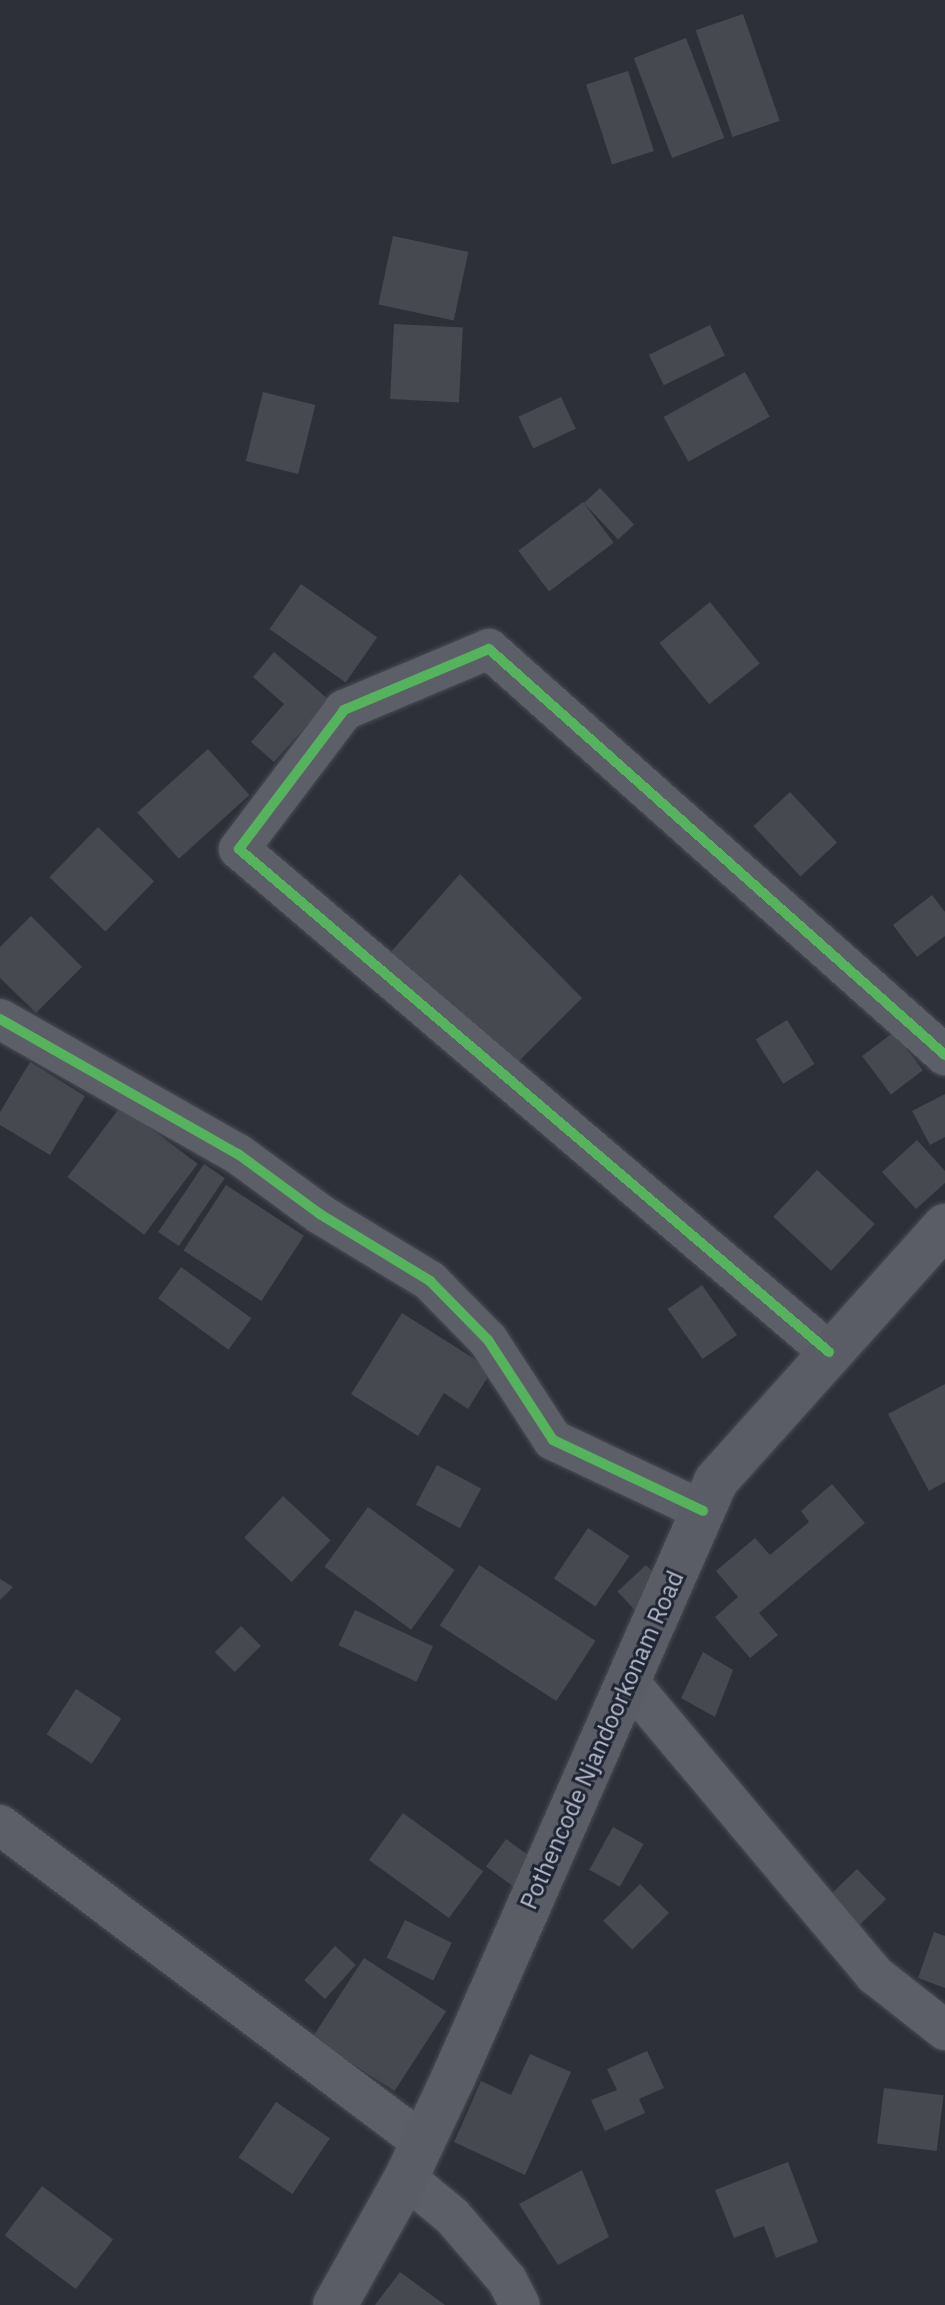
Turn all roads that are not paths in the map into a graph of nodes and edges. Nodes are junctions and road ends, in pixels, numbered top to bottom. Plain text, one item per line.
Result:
1 (0, 1019) edge
2 (945, 1055) edge
3 (945, 1226) edge
4 (829, 1352) junction
5 (703, 1511) junction
6 (629, 1682) junction
7 (0, 1825) edge
8 (945, 2030) edge
9 (414, 2160) junction
10 (335, 2305) edge
11 (520, 2305) edge

1 - 5 street
2 - 4 street
3 - 4 main road, Pothencode Njandoorkonam Road
4 - 5 main road, Pothencode Njandoorkonam Road
5 - 6 main road, Pothencode Njandoorkonam Road
6 - 8 street
6 - 9 main road, Pothencode Njandoorkonam Road
7 - 9 street
9 - 10 main road, Pothencode Njandoorkonam Road
9 - 11 street

